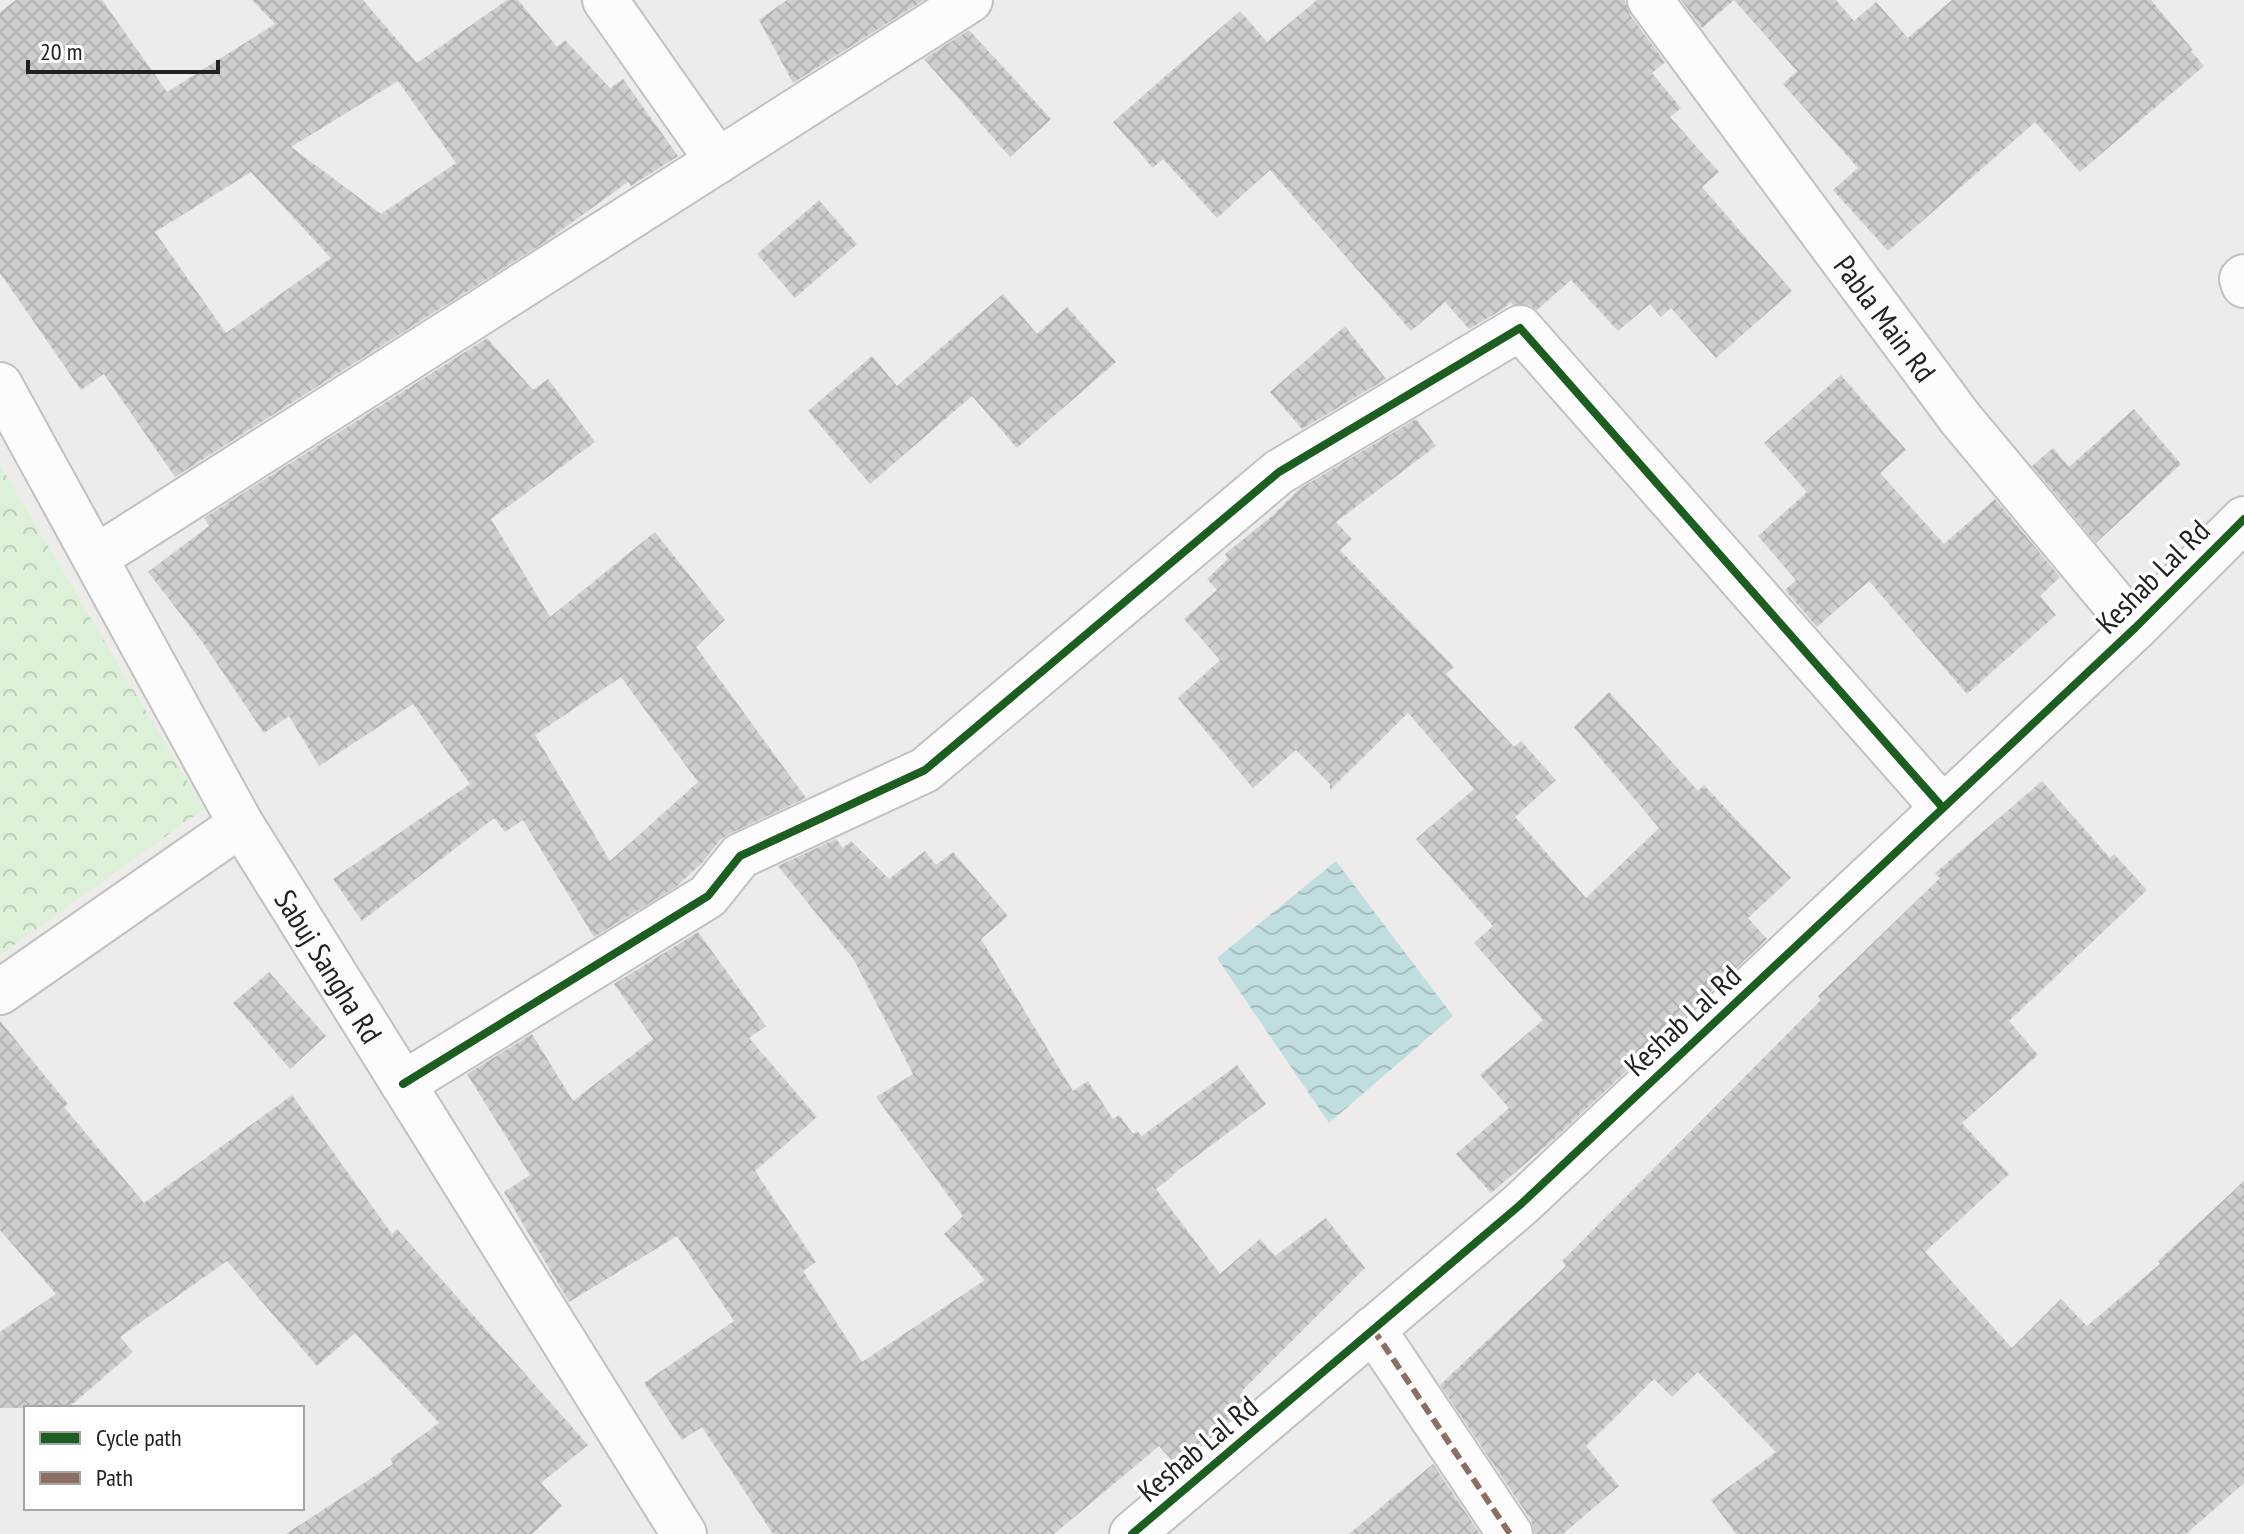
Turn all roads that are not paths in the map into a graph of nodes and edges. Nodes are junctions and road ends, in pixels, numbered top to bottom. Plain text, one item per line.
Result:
1 (605, 0) edge
2 (970, 0) edge
3 (1650, 0) edge
4 (718, 161) junction
5 (2244, 277) edge
6 (2244, 285) edge
7 (0, 385) edge
8 (2244, 519) edge
9 (95, 558) junction
10 (2135, 628) junction
11 (1943, 808) junction
12 (241, 824) junction
13 (0, 992) edge
14 (403, 1084) junction
15 (1373, 1329) junction
16 (684, 1534) edge
17 (1132, 1534) edge
18 (1510, 1534) edge

1 - 4 street
2 - 4 street
3 - 10 street, Pabla Main Rd
4 - 9 street
5 - 6 street
7 - 9 street, Sabuj Sangha Rd
8 - 10 street, Keshab Lal Rd
9 - 12 street, Sabuj Sangha Rd
10 - 11 street, Keshab Lal Rd
11 - 14 street
11 - 15 street, Keshab Lal Rd
12 - 13 street
12 - 14 street, Sabuj Sangha Rd
14 - 16 street, Sabuj Sangha Rd
15 - 17 street, Keshab Lal Rd
15 - 18 street

